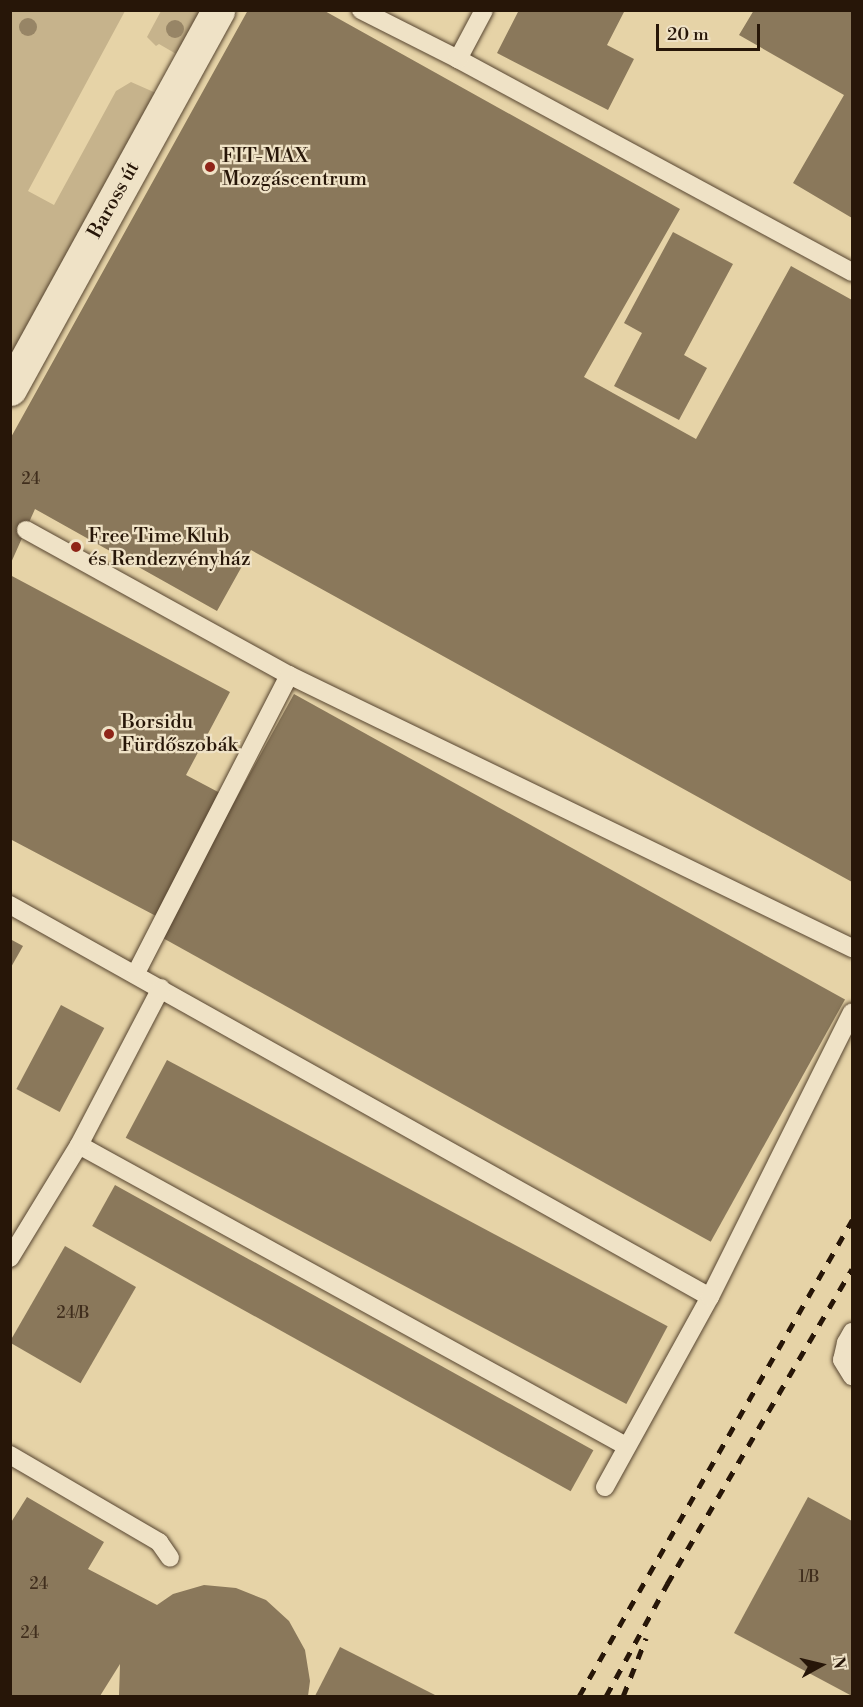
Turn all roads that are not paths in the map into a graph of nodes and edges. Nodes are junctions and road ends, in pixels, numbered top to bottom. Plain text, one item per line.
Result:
1 (218, 10) edge
2 (361, 10) edge
3 (484, 10) edge
4 (458, 59) junction
5 (852, 272) edge
6 (10, 389) edge
7 (26, 531) dead end
8 (289, 675) junction
9 (10, 905) edge
10 (852, 948) edge
11 (136, 973) junction
12 (161, 988) junction
13 (852, 1012) edge
14 (79, 1144) junction
15 (10, 1258) edge
16 (710, 1297) junction
17 (852, 1332) edge
18 (852, 1376) edge
19 (626, 1446) junction
20 (10, 1455) edge
21 (605, 1487) dead end
22 (170, 1558) dead end

1 - 6 street, Baross út
2 - 4 lane
3 - 4 lane
4 - 5 lane
7 - 8 lane
8 - 10 lane
8 - 11 lane
9 - 11 lane
11 - 12 lane
12 - 14 lane
12 - 16 lane
13 - 16 lane
14 - 15 lane
14 - 19 lane
16 - 19 lane
17 - 18 lane
19 - 21 lane
20 - 22 lane

